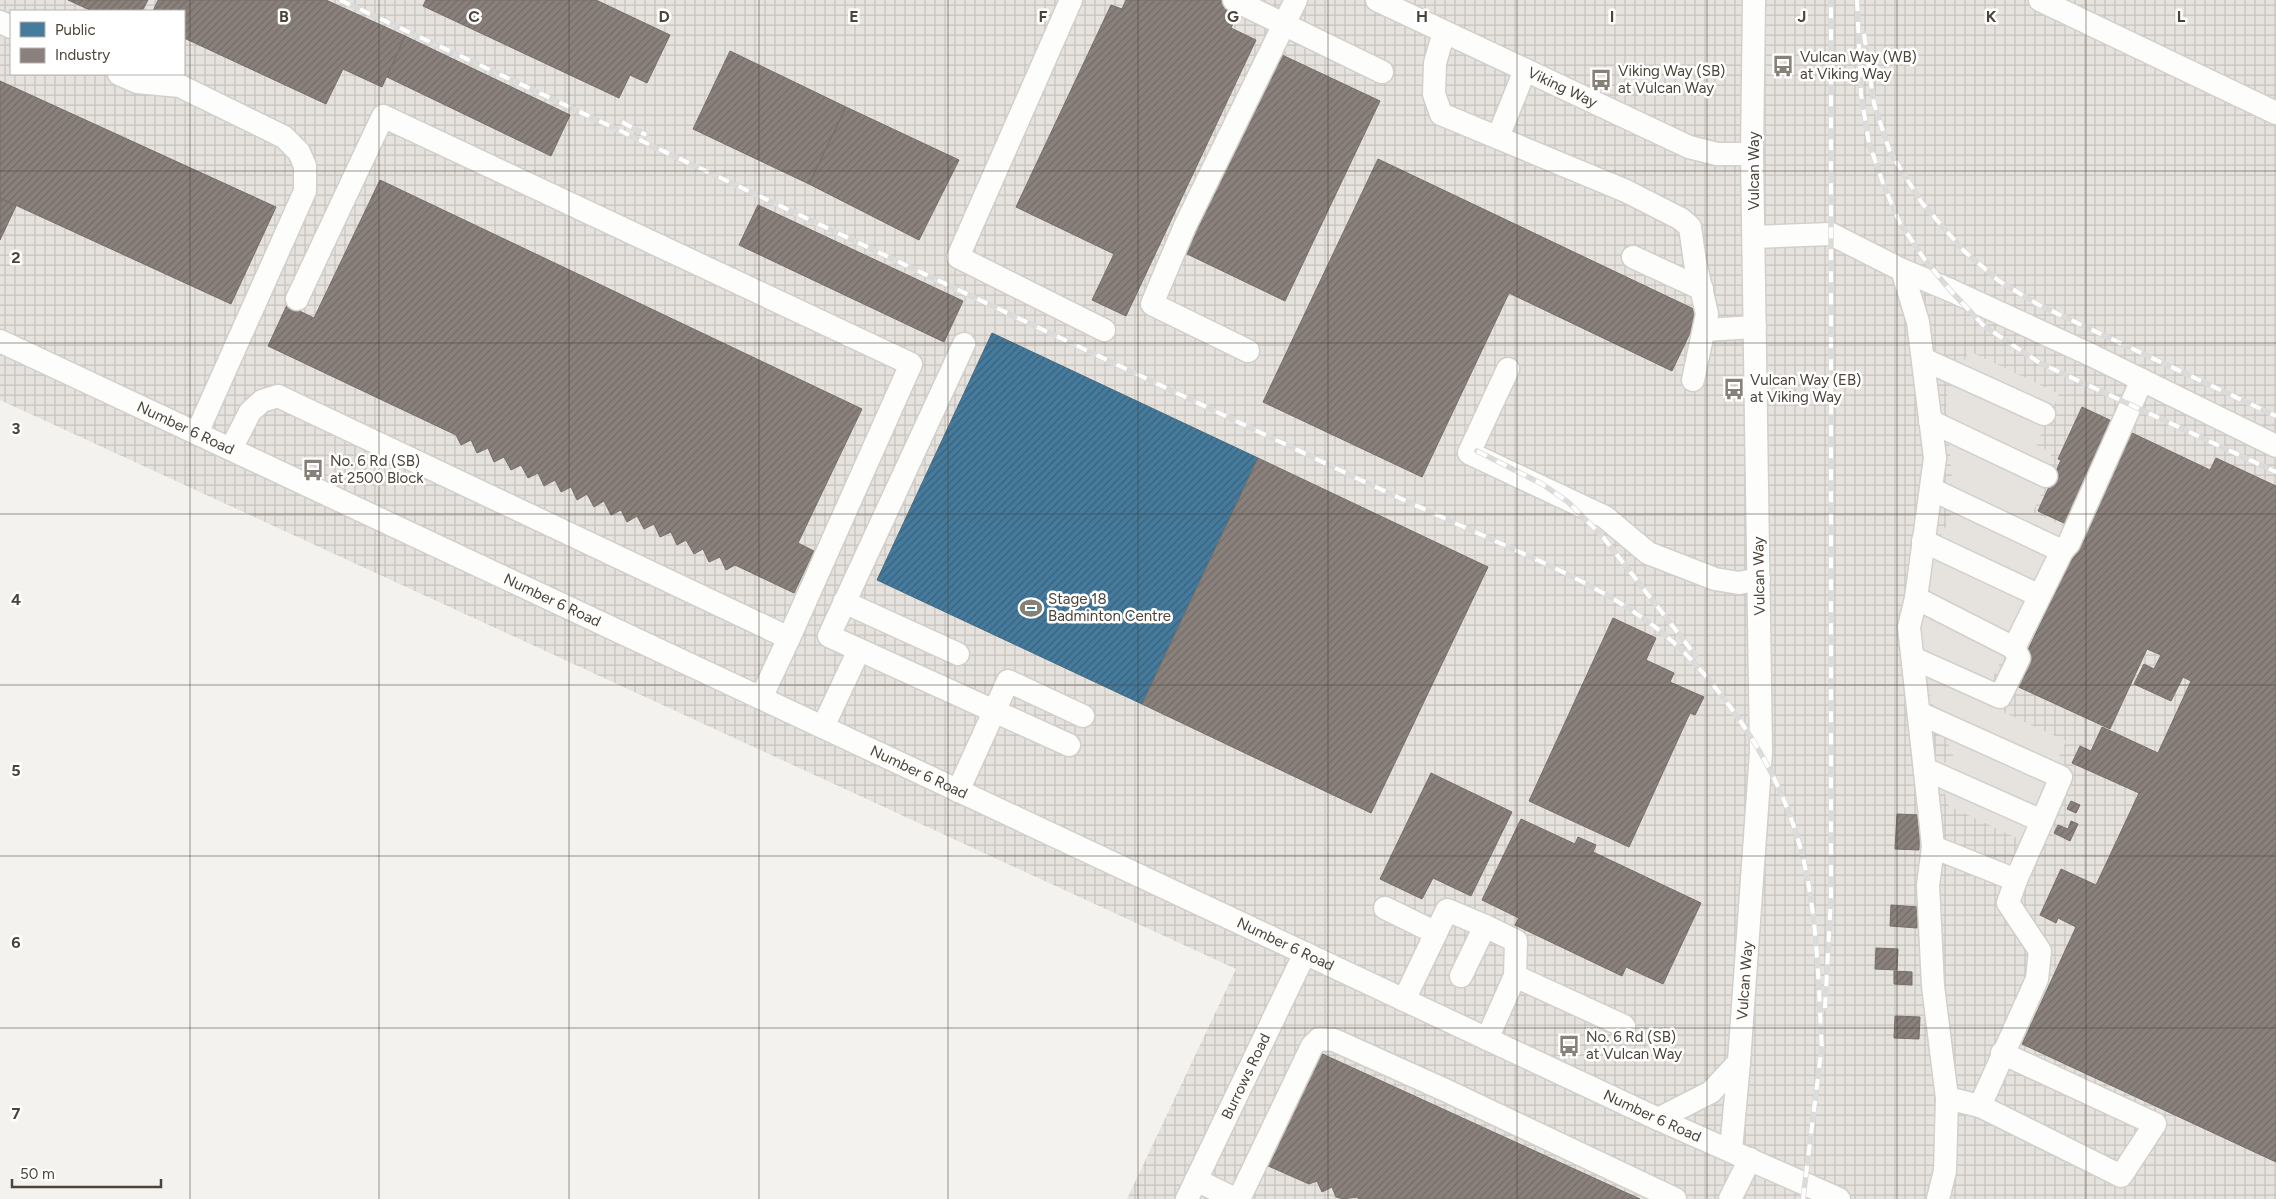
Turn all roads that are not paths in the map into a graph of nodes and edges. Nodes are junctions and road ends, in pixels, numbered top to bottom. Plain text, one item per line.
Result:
1 (1071, 0) edge
2 (1234, 0) edge
3 (1296, 0) edge
4 (1377, 0) edge
5 (1754, 0) edge
6 (2040, 0) edge
7 (1284, 25) junction
8 (1444, 32) junction
9 (1525, 70) junction
10 (1382, 72) dead end
11 (121, 75) edge
12 (2276, 113) edge
13 (1498, 137) junction
14 (1752, 154) junction
15 (1754, 237) junction
16 (1633, 257) dead end
17 (1902, 270) junction
18 (1702, 289) junction
19 (297, 299) dead end
20 (1755, 327) junction
21 (1104, 330) dead end
22 (1704, 330) junction
23 (0, 341) edge
24 (964, 344) dead end
25 (1248, 351) dead end
26 (1923, 359) junction
27 (1508, 369) dead end
28 (1693, 380) dead end
29 (2142, 380) junction
30 (2044, 414) dead end
31 (1930, 421) junction
32 (197, 433) junction
33 (2276, 446) edge
34 (231, 449) junction
35 (2046, 476) dead end
36 (1931, 488) junction
37 (1922, 541) junction
38 (2062, 551) junction
39 (1759, 578) junction
40 (2038, 595) junction
41 (1916, 598) junction
42 (844, 602) junction
43 (789, 638) junction
44 (2014, 648) junction
45 (859, 650) junction
46 (958, 654) dead end
47 (1913, 658) junction
48 (761, 698) junction
49 (994, 711) junction
50 (1919, 713) junction
51 (1083, 716) dead end
52 (823, 727) junction
53 (1069, 745) dead end
54 (1925, 769) junction
55 (958, 791) junction
56 (2042, 821) junction
57 (1933, 846) junction
58 (2016, 880) junction
59 (1384, 908) dead end
60 (1485, 926) junction
61 (1436, 932) junction
62 (1305, 953) junction
63 (1461, 976) dead end
64 (1515, 976) junction
65 (1404, 1000) junction
66 (1624, 1026) dead end
67 (1487, 1039) junction
68 (2002, 1053) junction
69 (1739, 1062) junction
70 (1947, 1098) junction
71 (1980, 1106) junction
72 (1658, 1119) junction
73 (1740, 1155) junction
74 (1191, 1190) edge
75 (1237, 1199) edge
76 (1675, 1199) edge
77 (1730, 1199) edge
78 (1839, 1199) edge
79 (1938, 1199) edge

1 - 21 street
2 - 7 street
3 - 7 street
4 - 8 street, Viking Way
5 - 14 street, Vulcan Way
6 - 12 street
7 - 10 street
7 - 25 street
8 - 9 street, Viking Way
8 - 13 street
9 - 13 street
9 - 14 street, Viking Way
11 - 32 street
13 - 18 street
14 - 15 street, Vulcan Way
15 - 17 street
15 - 20 street, Vulcan Way
16 - 18 street
17 - 26 street
17 - 29 street
18 - 22 street
19 - 43 street
20 - 22 street
20 - 39 street, Vulcan Way
22 - 28 street
23 - 32 street, Number 6 Road
24 - 42 street
26 - 30 street
26 - 31 street
27 - 39 street
29 - 33 street
29 - 38 street
31 - 35 street
31 - 36 street
32 - 34 street, Number 6 Road
34 - 43 street
34 - 48 street, Number 6 Road
36 - 37 street
36 - 38 street
37 - 40 street
37 - 41 street
38 - 40 street
39 - 69 street, Vulcan Way
40 - 44 street
41 - 44 street
41 - 47 street
42 - 45 street
42 - 46 street
43 - 48 street
44 - 47 street
45 - 49 street
45 - 52 street
47 - 50 street
48 - 52 street, Number 6 Road
49 - 51 street
49 - 53 street
49 - 55 street
50 - 54 street
50 - 56 street
52 - 55 street, Number 6 Road
54 - 56 street
54 - 57 street
55 - 62 street, Number 6 Road
56 - 58 street
57 - 58 street
57 - 70 street
58 - 68 street
59 - 61 street
60 - 61 street
60 - 63 street
60 - 64 street
61 - 65 street
62 - 65 street, Number 6 Road
62 - 74 street, Burrows Road
64 - 66 street
64 - 67 street
65 - 67 street, Number 6 Road
67 - 72 street, Number 6 Road
68 - 71 street
68 - 71 street
69 - 72 street
69 - 73 street, Vulcan Way
70 - 71 street
70 - 79 street
72 - 73 street, Number 6 Road
73 - 77 street
73 - 78 street, Number 6 Road
74 - 75 street
75 - 76 street

